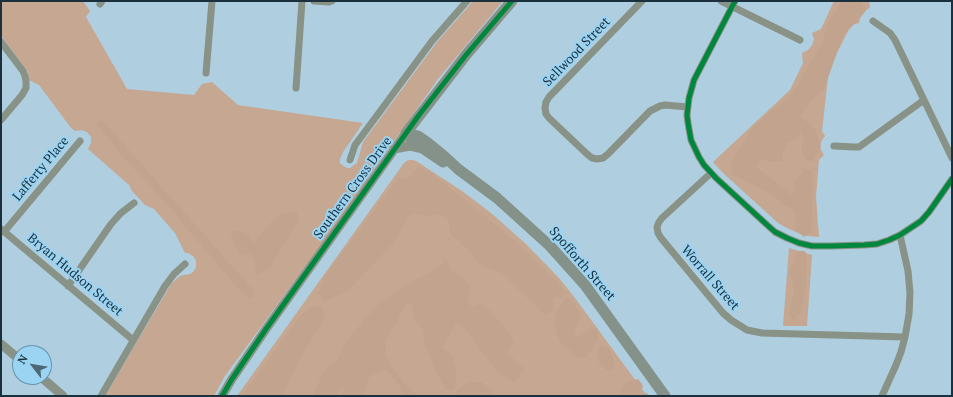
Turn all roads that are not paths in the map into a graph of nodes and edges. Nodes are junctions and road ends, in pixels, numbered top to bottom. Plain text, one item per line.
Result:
1 (212, 1) edge
2 (302, 1) edge
3 (314, 1) edge
4 (332, 1) edge
5 (467, 1) edge
6 (512, 1) edge
7 (642, 1) edge
8 (721, 1) edge
9 (734, 4) edge
10 (873, 21) dead end
11 (800, 40) dead end
12 (1, 42) edge
13 (206, 73) dead end
14 (296, 88) dead end
15 (924, 100) junction
16 (688, 107) junction
17 (419, 115) junction
18 (1, 120) edge
19 (406, 133) junction
20 (80, 141) dead end
21 (426, 146) junction
22 (834, 146) dead end
23 (394, 149) junction
24 (952, 158) edge
25 (350, 160) dead end
26 (711, 173) junction
27 (952, 179) edge
28 (134, 203) dead end
29 (2, 230) edge
30 (900, 236) junction
31 (185, 264) dead end
32 (68, 286) junction
33 (905, 337) junction
34 (133, 340) junction
35 (1, 344) edge
36 (12, 353) edge
37 (51, 385) edge
38 (64, 396) edge
39 (101, 396) edge
40 (222, 396) edge
41 (665, 396) edge
42 (882, 396) edge

1 - 13 street
2 - 14 street
3 - 4 street
5 - 25 street, Southern Cross Drive
6 - 17 main road, Southern Cross Drive
7 - 16 street, Sellwood Street
8 - 9 street
9 - 11 street
9 - 16 street
10 - 15 street
12 - 18 street
15 - 22 street
15 - 24 street
16 - 26 street
17 - 19 main road, Southern Cross Drive
17 - 21 main road
19 - 21 main road, Spofforth Street
19 - 23 street, Southern Cross Drive
20 - 29 street, Lafferty Place
21 - 23 street
21 - 41 main road, Spofforth Street
23 - 40 street, Southern Cross Drive
26 - 30 street
26 - 33 street, Worrall Street
27 - 30 street
28 - 32 street
29 - 32 street, Bryan Hudson Street
30 - 33 street
31 - 34 street
32 - 34 street, Bryan Hudson Street
33 - 42 street
34 - 39 street
35 - 36 street
37 - 38 street

